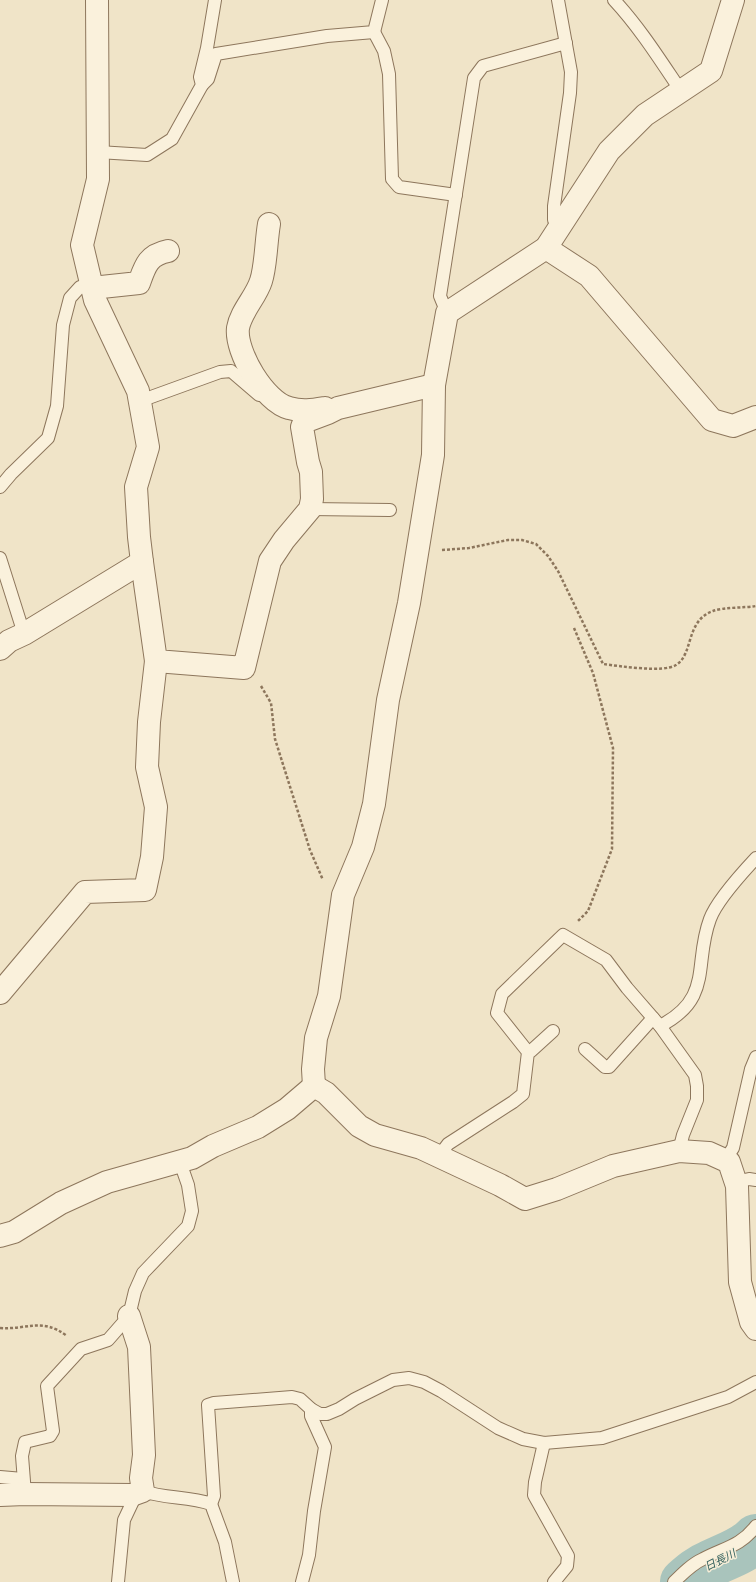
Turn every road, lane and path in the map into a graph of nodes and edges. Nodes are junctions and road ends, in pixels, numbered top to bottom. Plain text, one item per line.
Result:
1 (97, 0) edge
2 (215, 0) edge
3 (382, 0) edge
4 (558, 0) edge
5 (614, 0) edge
6 (733, 0) edge
7 (374, 32) junction
8 (566, 43) junction
9 (202, 85) junction
10 (681, 91) junction
11 (98, 152) junction
12 (456, 195) junction
13 (269, 224) dead end
14 (560, 226) junction
15 (546, 248) junction
16 (168, 251) dead end
17 (91, 286) junction
18 (447, 313) junction
19 (434, 385) junction
20 (273, 399) junction
21 (140, 401) junction
22 (338, 408) junction
23 (756, 417) edge
24 (0, 487) edge
25 (310, 509) junction
26 (390, 510) dead end
27 (418, 548) junction
28 (0, 558) edge
29 (142, 562) junction
30 (756, 606) edge
31 (574, 628) dead end
32 (24, 634) junction
33 (0, 650) edge
34 (156, 661) junction
35 (244, 668) junction
36 (756, 858) edge
37 (324, 882) dead end
38 (563, 935) junction
39 (0, 993) edge
40 (656, 1022) junction
41 (553, 1031) dead end
42 (585, 1049) dead end
43 (528, 1052) junction
44 (756, 1057) edge
45 (314, 1086) junction
46 (679, 1151) junction
47 (439, 1156) junction
48 (726, 1160) junction
49 (180, 1162) junction
50 (746, 1181) edge
51 (0, 1236) edge
52 (129, 1316) junction
53 (0, 1328) edge
54 (756, 1329) edge
55 (81, 1349) junction
56 (756, 1382) edge
57 (312, 1409) junction
58 (544, 1443) junction
59 (0, 1477) edge
60 (24, 1486) junction
61 (138, 1493) junction
62 (0, 1494) edge
63 (211, 1504) junction
64 (756, 1526) edge
65 (118, 1582) edge
66 (233, 1582) edge
67 (302, 1582) edge
68 (554, 1582) edge
69 (674, 1582) edge

1 - 11 street
2 - 9 lane
3 - 7 lane
4 - 8 lane
5 - 10 lane
6 - 10 street
7 - 9 lane
7 - 12 lane
8 - 12 lane
8 - 14 lane
9 - 11 lane
10 - 14 street
11 - 17 street
12 - 18 lane
13 - 20 street
14 - 15 street
15 - 18 street
15 - 23 street
16 - 17 street
17 - 21 street
17 - 24 lane
18 - 19 street
19 - 22 street
19 - 27 street
20 - 21 lane
20 - 22 street
21 - 29 street
22 - 25 street
25 - 26 lane
25 - 35 street
27 - 30 path
27 - 45 street
28 - 32 lane
29 - 32 street
29 - 34 street
31 - 38 path
32 - 33 street
34 - 35 street
34 - 39 street
35 - 37 path
36 - 40 lane
38 - 40 lane
38 - 43 lane
40 - 42 lane
40 - 46 lane
41 - 43 lane
43 - 47 lane
44 - 48 lane
45 - 47 street
45 - 49 street
46 - 47 street
46 - 48 street
48 - 50 street
49 - 51 street
49 - 52 lane
50 - 54 street
52 - 55 lane
52 - 61 street
53 - 55 path
55 - 60 lane
56 - 58 lane
57 - 58 lane
57 - 63 lane
57 - 67 lane
58 - 68 lane
59 - 60 lane
60 - 61 street
60 - 62 street
61 - 63 lane
61 - 65 lane
63 - 66 lane
64 - 69 lane

